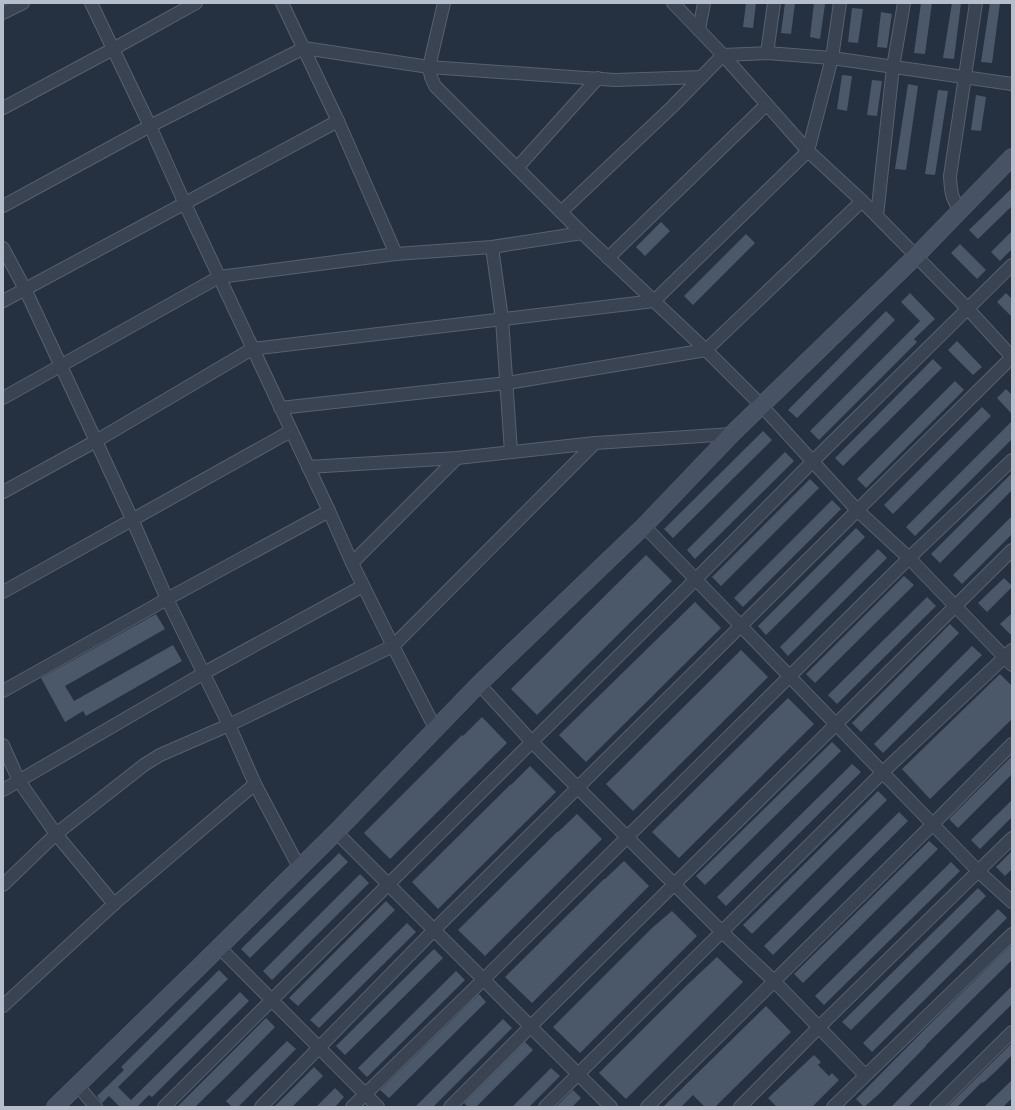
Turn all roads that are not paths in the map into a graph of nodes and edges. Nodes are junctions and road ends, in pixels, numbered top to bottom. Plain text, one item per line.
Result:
1 (23, 3) edge
2 (91, 3) edge
3 (196, 3) edge
4 (282, 3) edge
5 (444, 3) edge
6 (674, 3) edge
7 (704, 3) edge
8 (774, 3) edge
9 (840, 3) edge
10 (904, 3) edge
11 (976, 3) edge
12 (3, 13) edge
13 (699, 30) junction
14 (304, 48) junction
15 (113, 49) junction
16 (767, 53) junction
17 (723, 55) junction
18 (832, 58) junction
19 (429, 67) junction
20 (893, 67) junction
21 (702, 77) junction
22 (965, 77) junction
23 (598, 78) junction
24 (1012, 84) edge
25 (766, 105) junction
26 (3, 108) edge
27 (338, 121) junction
28 (150, 126) junction
29 (808, 151) junction
30 (1012, 157) edge
31 (517, 168) junction
32 (862, 201) junction
33 (185, 204) junction
34 (3, 206) edge
35 (961, 211) junction
36 (561, 212) junction
37 (877, 216) junction
38 (582, 233) junction
39 (492, 247) junction
40 (3, 248) edge
41 (396, 254) junction
42 (916, 256) junction
43 (608, 258) junction
44 (1012, 265) edge
45 (219, 277) junction
46 (26, 289) junction
47 (654, 300) junction
48 (3, 301) edge
49 (968, 309) junction
50 (502, 319) junction
51 (252, 349) junction
52 (706, 350) junction
53 (1012, 357) edge
54 (61, 365) junction
55 (507, 383) junction
56 (3, 398) edge
57 (761, 405) junction
58 (280, 408) junction
59 (291, 431) junction
60 (732, 434) junction
61 (96, 441) junction
62 (595, 443) junction
63 (511, 452) junction
64 (457, 458) junction
65 (1012, 460) edge
66 (813, 461) junction
67 (308, 467) junction
68 (3, 492) edge
69 (857, 510) junction
70 (329, 511) junction
71 (132, 519) junction
72 (644, 526) junction
73 (1012, 550) edge
74 (909, 558) junction
75 (352, 562) junction
76 (695, 580) junction
77 (363, 586) junction
78 (3, 592) edge
79 (167, 599) junction
80 (956, 606) junction
81 (741, 626) junction
82 (392, 646) junction
83 (1010, 658) edge
84 (204, 673) junction
85 (790, 676) junction
86 (479, 684) junction
87 (3, 691) edge
88 (835, 723) junction
89 (229, 725) junction
90 (435, 728) junction
91 (532, 742) junction
92 (1012, 744) edge
93 (3, 745) edge
94 (883, 772) junction
95 (19, 781) junction
96 (255, 784) junction
97 (578, 788) junction
98 (3, 790) edge
99 (933, 824) junction
100 (336, 832) junction
101 (56, 834) junction
102 (627, 837) junction
103 (1012, 838) edge
104 (299, 867) junction
105 (978, 871) junction
106 (674, 884) junction
107 (3, 885) edge
108 (388, 885) junction
109 (1012, 902) edge
110 (114, 904) junction
111 (434, 930) junction
112 (722, 932) junction
113 (1012, 934) edge
114 (219, 947) junction
115 (484, 979) junction
116 (774, 981) junction
117 (272, 1000) junction
118 (3, 1006) edge
119 (530, 1026) junction
120 (818, 1028) junction
121 (1012, 1032) edge
122 (320, 1048) junction
123 (579, 1074) junction
124 (865, 1075) junction
125 (77, 1085) junction
126 (365, 1094) junction
127 (55, 1107) edge
128 (96, 1107) edge
129 (164, 1107) edge
130 (261, 1107) edge
131 (352, 1107) edge
132 (378, 1107) edge
133 (450, 1107) edge
134 (545, 1107) edge
135 (611, 1107) edge
136 (647, 1107) edge
137 (740, 1107) edge
138 (833, 1107) edge
139 (936, 1107) edge

1 - 12 street
2 - 15 street
3 - 15 street
4 - 14 street
5 - 19 street
6 - 13 street
7 - 13 street
8 - 16 street
9 - 18 street
10 - 20 street
11 - 22 street
13 - 17 street
14 - 19 street
14 - 27 street
14 - 28 street
15 - 26 street
15 - 28 street
16 - 17 street
16 - 18 street
17 - 21 street
17 - 25 street
18 - 20 street
18 - 29 street
19 - 23 street
19 - 31 street
20 - 22 street
20 - 37 street
21 - 23 street
21 - 36 street
22 - 24 street
22 - 35 street
23 - 31 street
25 - 29 street
25 - 43 street
27 - 33 street
27 - 41 street
28 - 33 street
28 - 34 street
29 - 32 street
29 - 47 street
30 - 35 street
31 - 36 street
32 - 37 street
32 - 52 street
33 - 45 street
33 - 46 street
35 - 42 street
36 - 38 street
37 - 42 street
38 - 39 street
38 - 43 street
39 - 41 street
39 - 50 street
40 - 46 street
41 - 45 street
42 - 49 street
42 - 57 street
43 - 47 street
44 - 49 street
45 - 51 street
45 - 54 street
46 - 48 street
46 - 54 street
47 - 50 street
47 - 52 street
49 - 53 street
49 - 66 street
50 - 51 street
50 - 55 street
51 - 58 street
51 - 61 street
52 - 55 street
52 - 57 street
53 - 69 street
54 - 56 street
54 - 61 street
55 - 58 street
55 - 63 street
57 - 60 street
57 - 66 street
58 - 59 street
59 - 67 street
59 - 71 street
60 - 62 street
60 - 72 street
61 - 68 street
61 - 71 street
62 - 63 street
62 - 82 street
63 - 64 street
64 - 67 street
64 - 75 street
65 - 74 street
66 - 69 street
66 - 76 street
67 - 70 street
69 - 74 street
69 - 81 street
70 - 75 street
70 - 79 street
71 - 78 street
71 - 79 street
72 - 76 street
72 - 86 street
73 - 80 street
74 - 80 street
74 - 85 street
75 - 77 street
76 - 81 street
76 - 91 street
77 - 82 street
77 - 84 street
79 - 84 street
79 - 87 street
80 - 83 street
80 - 88 street
81 - 85 street
81 - 97 street
82 - 89 street
82 - 90 street
83 - 94 street
84 - 89 street
84 - 95 street
85 - 88 street
85 - 102 street
86 - 90 street
86 - 91 street
88 - 94 street
88 - 106 street
89 - 96 street
89 - 101 street
90 - 100 street
91 - 97 street
91 - 108 street
92 - 99 street
93 - 95 street
94 - 99 street
94 - 112 street
95 - 98 street
95 - 101 street
96 - 104 street
96 - 110 street
97 - 102 street
97 - 111 street
99 - 105 street
99 - 116 street
100 - 104 street
100 - 108 street
101 - 107 street
101 - 110 street
102 - 106 street
102 - 115 street
103 - 105 street
104 - 114 street
105 - 109 street
105 - 120 street
106 - 112 street
106 - 119 street
108 - 111 street
108 - 117 street
110 - 118 street
111 - 115 street
111 - 122 street
112 - 116 street
112 - 123 street
113 - 124 street
114 - 117 street
114 - 125 street
115 - 119 street
115 - 126 street
116 - 120 street
116 - 136 street
117 - 122 street
117 - 129 street
119 - 123 street
119 - 133 street
120 - 124 street
120 - 137 street
121 - 139 street
122 - 126 street
122 - 130 street
123 - 134 street
123 - 135 street
124 - 138 street
125 - 127 street
125 - 128 street
126 - 131 street
126 - 132 street

